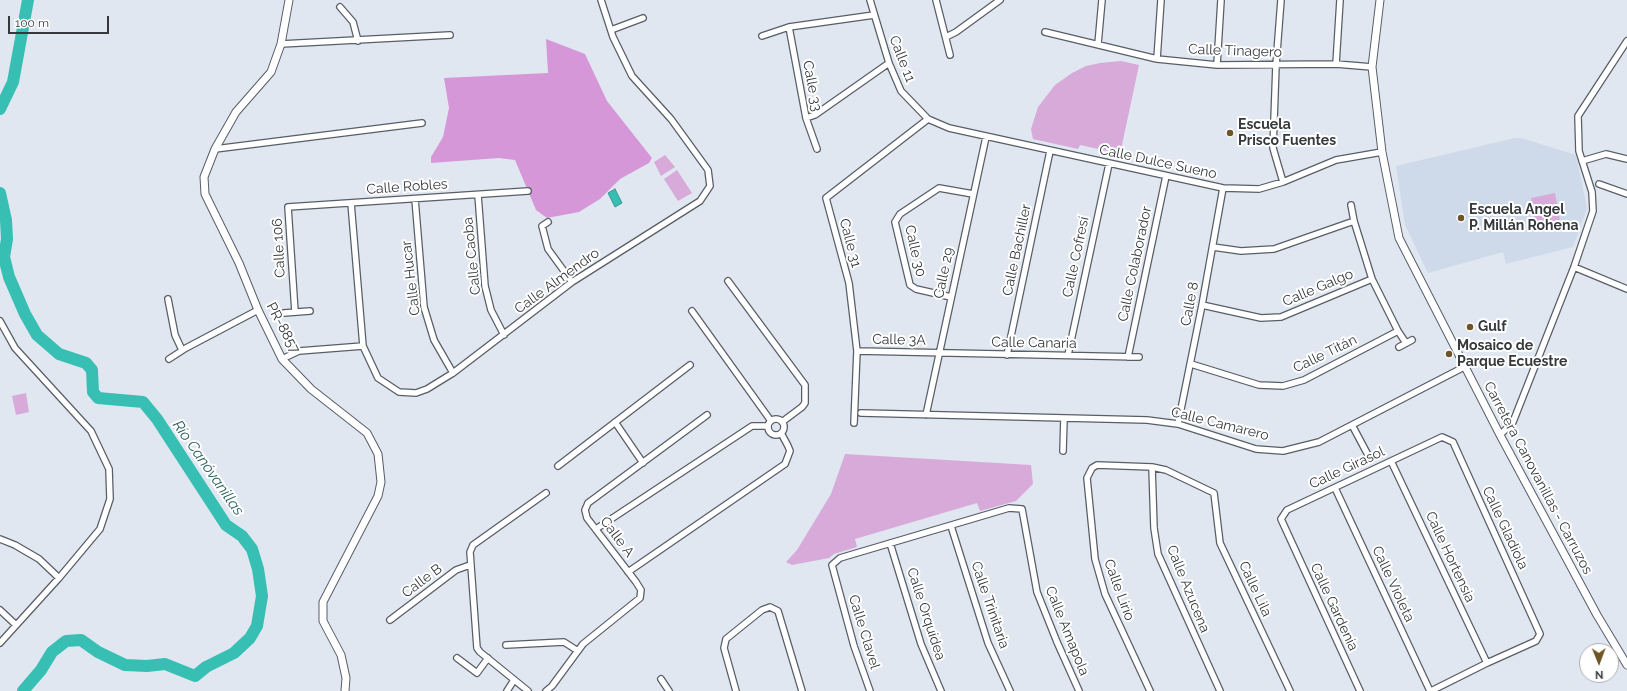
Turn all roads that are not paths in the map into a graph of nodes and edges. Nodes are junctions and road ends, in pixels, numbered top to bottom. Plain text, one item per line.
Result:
1 (289, 0) edge
2 (601, 0) edge
3 (870, 0) edge
4 (936, 0) edge
5 (1000, 0) edge
6 (1102, 0) edge
7 (1161, 0) edge
8 (1221, 0) edge
9 (1281, 0) edge
10 (1340, 0) edge
11 (1380, 0) edge
12 (340, 7) dead end
13 (874, 15) junction
14 (643, 18) dead end
15 (789, 27) junction
16 (611, 30) junction
17 (1045, 32) dead end
18 (450, 35) dead end
19 (762, 36) dead end
20 (946, 36) junction
21 (358, 41) junction
22 (1627, 41) edge
23 (281, 44) junction
24 (1098, 44) junction
25 (950, 55) dead end
26 (1156, 59) junction
27 (889, 64) junction
28 (1336, 64) junction
29 (1217, 65) junction
30 (1276, 65) junction
31 (1372, 67) junction
32 (806, 118) junction
33 (928, 119) junction
34 (422, 122) dead end
35 (986, 137) junction
36 (215, 149) junction
37 (817, 149) dead end
38 (1050, 151) junction
39 (1382, 152) junction
40 (1627, 159) edge
41 (1582, 161) junction
42 (1109, 164) junction
43 (1166, 176) junction
44 (1283, 182) junction
45 (1600, 184) dead end
46 (1224, 188) junction
47 (528, 191) dead end
48 (973, 194) junction
49 (1627, 194) edge
50 (478, 195) junction
51 (415, 198) junction
52 (351, 202) junction
53 (1351, 205) dead end
54 (288, 207) joint
55 (1354, 221) junction
56 (548, 222) dead end
57 (1213, 247) junction
58 (1574, 267) junction
59 (1372, 279) junction
60 (728, 281) dead end
61 (572, 282) junction
62 (1627, 289) edge
63 (952, 297) junction
64 (168, 299) dead end
65 (1202, 305) junction
66 (258, 310) junction
67 (692, 310) dead end
68 (310, 311) dead end
69 (284, 312) dead end
70 (295, 312) junction
71 (0, 321) edge
72 (1398, 331) junction
73 (504, 335) junction
74 (1412, 340) dead end
75 (1406, 343) junction
76 (363, 346) junction
77 (1400, 347) dead end
78 (182, 350) junction
79 (857, 351) junction
80 (940, 353) junction
81 (1007, 354) junction
82 (1068, 356) junction
83 (1128, 357) junction
84 (1139, 357) dead end
85 (169, 359) dead end
86 (282, 359) junction
87 (1191, 364) junction
88 (690, 365) dead end
89 (1464, 367) junction
90 (453, 373) junction
91 (862, 413) dead end
92 (707, 415) dead end
93 (926, 415) junction
94 (1064, 418) junction
95 (615, 422) junction
96 (782, 422) junction
97 (854, 423) dead end
98 (769, 424) junction
99 (1178, 424) junction
100 (1352, 425) junction
101 (781, 433) junction
102 (1500, 435) junction
103 (1442, 437) joint
104 (1063, 451) dead end
105 (1368, 455) dead end
106 (1391, 461) junction
107 (643, 463) junction
108 (558, 466) dead end
109 (1152, 467) junction
110 (1335, 488) junction
111 (546, 493) dead end
112 (951, 526) junction
113 (596, 529) junction
114 (1287, 533) joint
115 (0, 540) edge
116 (890, 543) junction
117 (470, 565) junction
118 (628, 572) junction
119 (59, 578) junction
120 (0, 610) edge
121 (390, 620) dead end
122 (16, 625) junction
123 (0, 643) edge
124 (506, 645) dead end
125 (578, 651) junction
126 (457, 658) dead end
127 (488, 658) junction
128 (1487, 663) junction
129 (1627, 663) edge
130 (661, 679) dead end
131 (514, 680) junction
132 (345, 691) edge
133 (507, 691) edge
134 (527, 691) edge
135 (546, 691) edge
136 (669, 691) edge
137 (736, 691) edge
138 (802, 691) edge
139 (870, 691) edge
140 (941, 691) edge
141 (1010, 691) edge
142 (1079, 691) edge
143 (1150, 691) edge
144 (1220, 691) edge
145 (1290, 691) edge
146 (1360, 691) edge
147 (1430, 691) edge

1 - 23 street, PR-8857
2 - 16 street, Calle Almendro
3 - 13 street, Calle 11
4 - 20 street
5 - 20 street
6 - 24 street
7 - 26 street
8 - 29 street
9 - 30 street
10 - 28 street
11 - 31 street, Carretera Canovanillas - Carruzos
12 - 21 street
13 - 15 street
13 - 27 street, Calle 11
14 - 16 street
15 - 19 street
15 - 32 street, Calle 33
16 - 61 street, Calle Almendro
17 - 24 street, Calle Tinagero
18 - 21 street
20 - 25 street
21 - 23 street
22 - 41 street
23 - 36 street, PR-8857
24 - 26 street, Calle Tinagero
26 - 29 street, Calle Tinagero
27 - 32 street
27 - 33 street, Calle 11
28 - 30 street, Calle Tinagero
28 - 31 street, Calle Tinagero
29 - 30 street, Calle Tinagero
30 - 44 street
31 - 39 street, Carretera Canovanillas - Carruzos
32 - 37 street, Calle 33
33 - 35 street, Calle Dulce Sueno
33 - 79 street, Calle 31
34 - 36 street
35 - 38 street, Calle Dulce Sueno
35 - 48 street, Calle 29
36 - 66 street, PR-8857
38 - 42 street, Calle Dulce Sueno
38 - 81 street, Calle Bachiller
39 - 44 street, Calle Dulce Sueno
39 - 89 street, Carretera Canovanillas - Carruzos
40 - 41 street
41 - 58 street
42 - 43 street, Calle Dulce Sueno
42 - 82 street, Calle Cofresí
43 - 46 street, Calle Dulce Sueno
43 - 83 street, Calle Colaborador
44 - 46 street, Calle Dulce Sueno
45 - 49 street
46 - 57 street, Calle 8
47 - 50 street, Calle Robles
48 - 63 street, Calle 29
48 - 63 street, Calle 30
50 - 51 street, Calle Robles
50 - 73 street, Calle Caoba
51 - 52 street, Calle Robles
51 - 90 street, Calle Hucar
52 - 54 street, Calle Robles
52 - 76 street, Calle Almendro
53 - 55 street
54 - 70 street, Calle 106
55 - 57 street
55 - 59 street
56 - 61 street
57 - 65 street, Calle 8
58 - 62 street
58 - 102 street
59 - 65 street, Calle Galgo
59 - 72 street
60 - 96 street
61 - 73 street, Calle Almendro
63 - 80 street, Calle 29
64 - 78 street
65 - 87 street, Calle 8
66 - 78 street
66 - 86 street, PR-8857
67 - 98 street
68 - 70 street
69 - 70 street
71 - 119 street
72 - 75 street
72 - 87 street, Calle Titán
73 - 90 street, Calle Almendro
74 - 75 street
75 - 77 street
76 - 86 street
76 - 90 street, Calle Almendro
78 - 85 street
79 - 80 street, Calle 3A
79 - 97 street, Calle 31
80 - 81 street, Calle Canaria
80 - 93 street, Calle 29
81 - 82 street, Calle Canaria
82 - 83 street, Calle Canaria
83 - 84 street, Calle Canaria
86 - 132 street, PR-8857
87 - 99 street, Calle 8
88 - 95 street
89 - 100 street, Calle Camarero
89 - 102 street, Carretera Canovanillas - Carruzos
91 - 93 street, Calle Camarero
92 - 107 street, Calle A
93 - 94 street, Calle Camarero
94 - 99 street, Calle Camarero
94 - 104 street
95 - 107 street
95 - 108 street
96 - 98 street
96 - 101 street
98 - 101 street
98 - 113 street
99 - 100 street, Calle Camarero
100 - 105 street
101 - 118 street
102 - 129 street, Carretera Canovanillas - Carruzos
103 - 106 street, Calle Girasol
103 - 128 street, Calle Gladiola
106 - 110 street, Calle Girasol
106 - 128 street, Calle Hortensia
107 - 113 street, Calle A
109 - 143 street, Calle Lirio
109 - 144 street, Calle Azucena
109 - 145 street, Calle Lila
110 - 114 street, Calle Girasol
110 - 147 street, Calle Violeta
111 - 117 street
112 - 116 street
112 - 141 street, Calle Trinitaria
112 - 142 street, Calle Amapola
113 - 118 street, Calle A
114 - 146 street, Calle Gardenia
115 - 119 street
116 - 139 street, Calle Clavel
116 - 140 street, Calle Orquídea
117 - 121 street, Calle B
117 - 127 street
118 - 125 street, Calle A
119 - 122 street
120 - 122 street
122 - 123 street
124 - 125 street
125 - 135 street, Calle A
126 - 127 street
127 - 131 street
128 - 147 street
130 - 136 street
131 - 133 street
131 - 134 street
137 - 138 street

